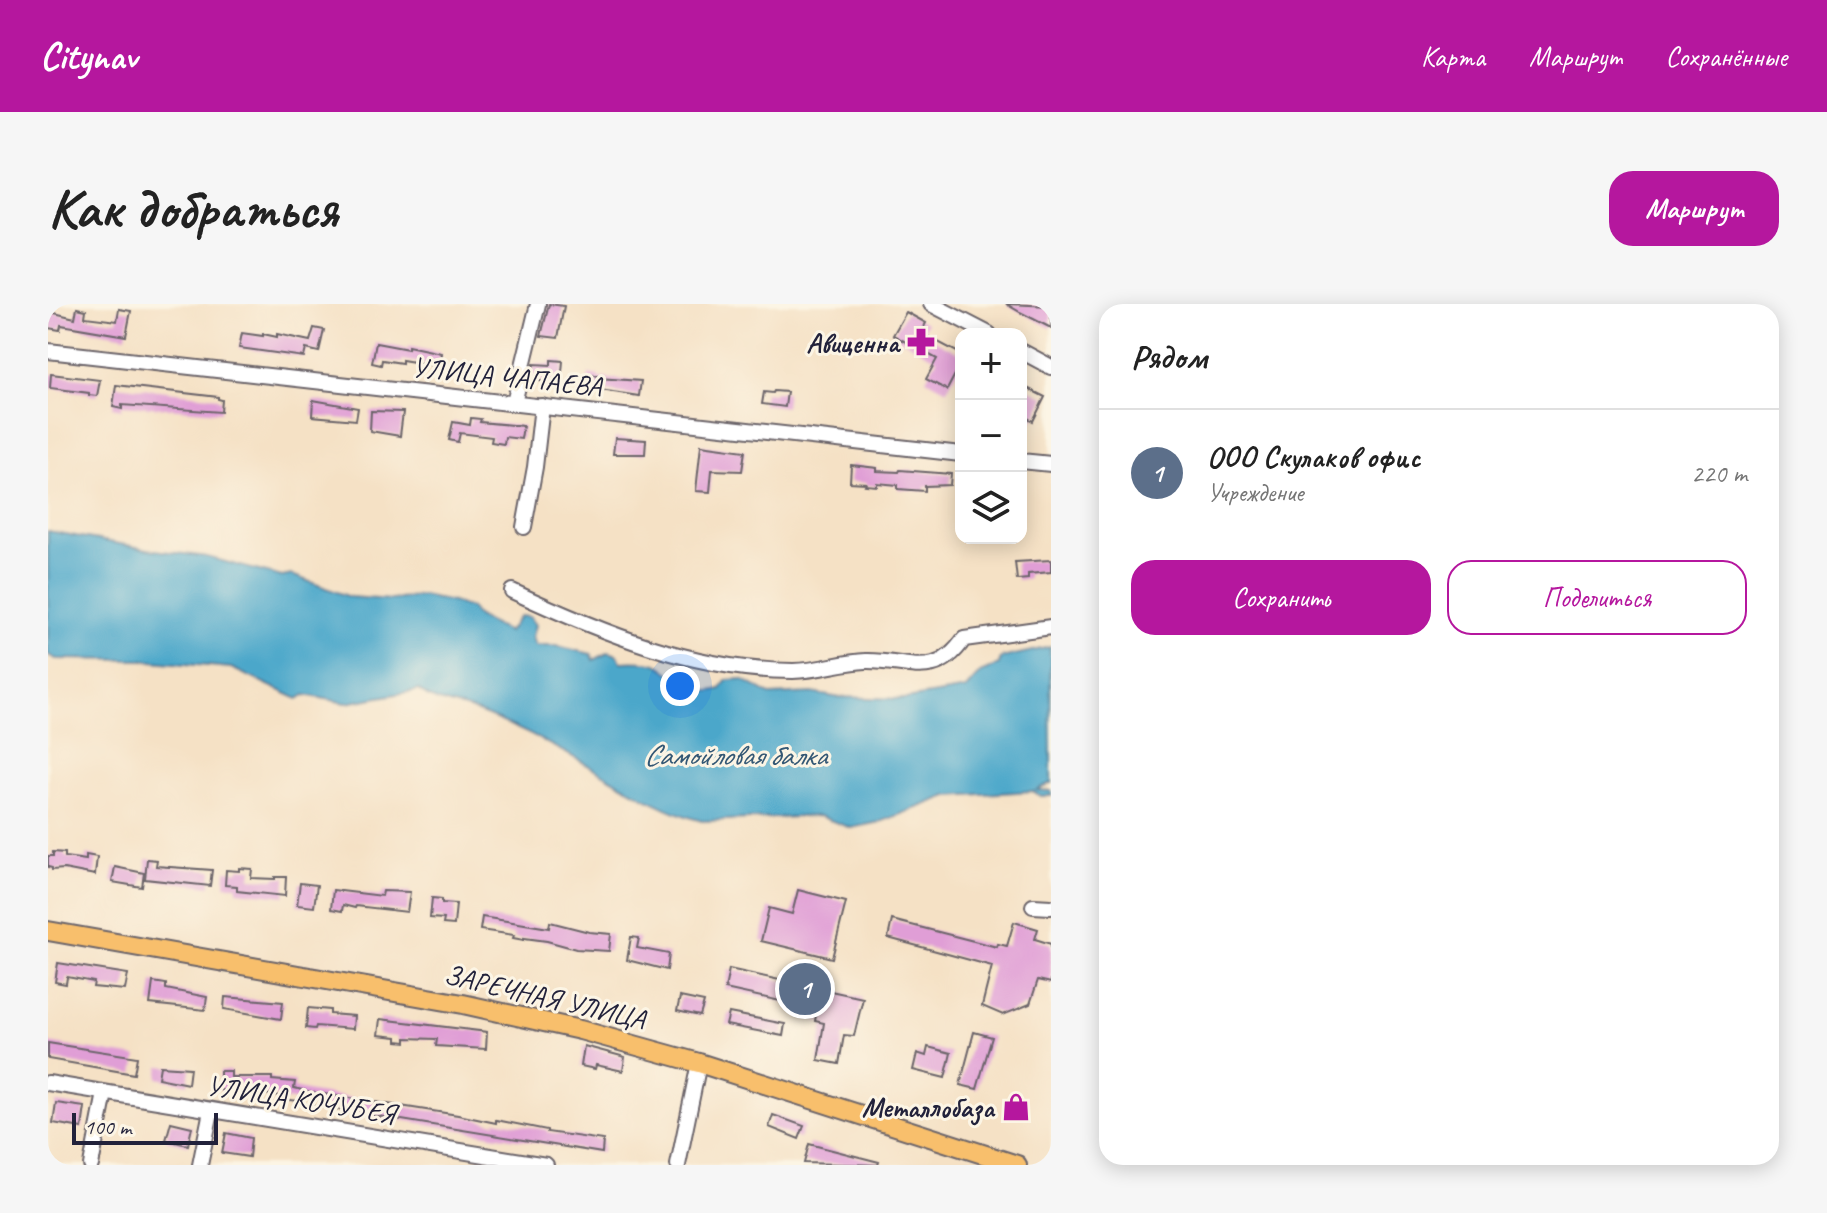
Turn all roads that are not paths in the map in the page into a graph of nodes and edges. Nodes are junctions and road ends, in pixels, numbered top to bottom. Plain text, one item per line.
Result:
1 (538, 304) edge
2 (931, 304) edge
3 (977, 328) edge
4 (48, 351) edge
5 (1027, 354) edge
6 (1051, 367) edge
7 (514, 403) junction
8 (542, 406) junction
9 (955, 453) edge
10 (1027, 462) edge
11 (1051, 464) edge
12 (524, 527) dead end
13 (512, 591) dead end
14 (1051, 627) edge
15 (1033, 906) dead end
16 (1051, 907) edge
17 (48, 931) edge
18 (699, 1063) junction
19 (48, 1083) edge
20 (105, 1093) junction
21 (211, 1111) junction
22 (91, 1165) edge
23 (200, 1165) edge
24 (546, 1165) edge
25 (678, 1165) edge
26 (1017, 1165) edge

1 - 7 street
2 - 3 street
4 - 7 street, УЛИЦА ЧАПАЕВА
5 - 6 street
7 - 8 street, УЛИЦА ЧАПАЕВА
8 - 9 street, УЛИЦА ЧАПАЕВА
8 - 12 street
10 - 11 street
13 - 14 street
15 - 16 street
17 - 18 main road, ЗАРЕЧНАЯ УЛИЦА
18 - 25 street
18 - 26 main road, ЗАРЕЧНАЯ УЛИЦА
19 - 20 street, УЛИЦА КОЧУБЕЯ
20 - 21 street, УЛИЦА КОЧУБЕЯ
20 - 22 street
21 - 23 street
21 - 24 street, УЛИЦА КОЧУБЕЯ

